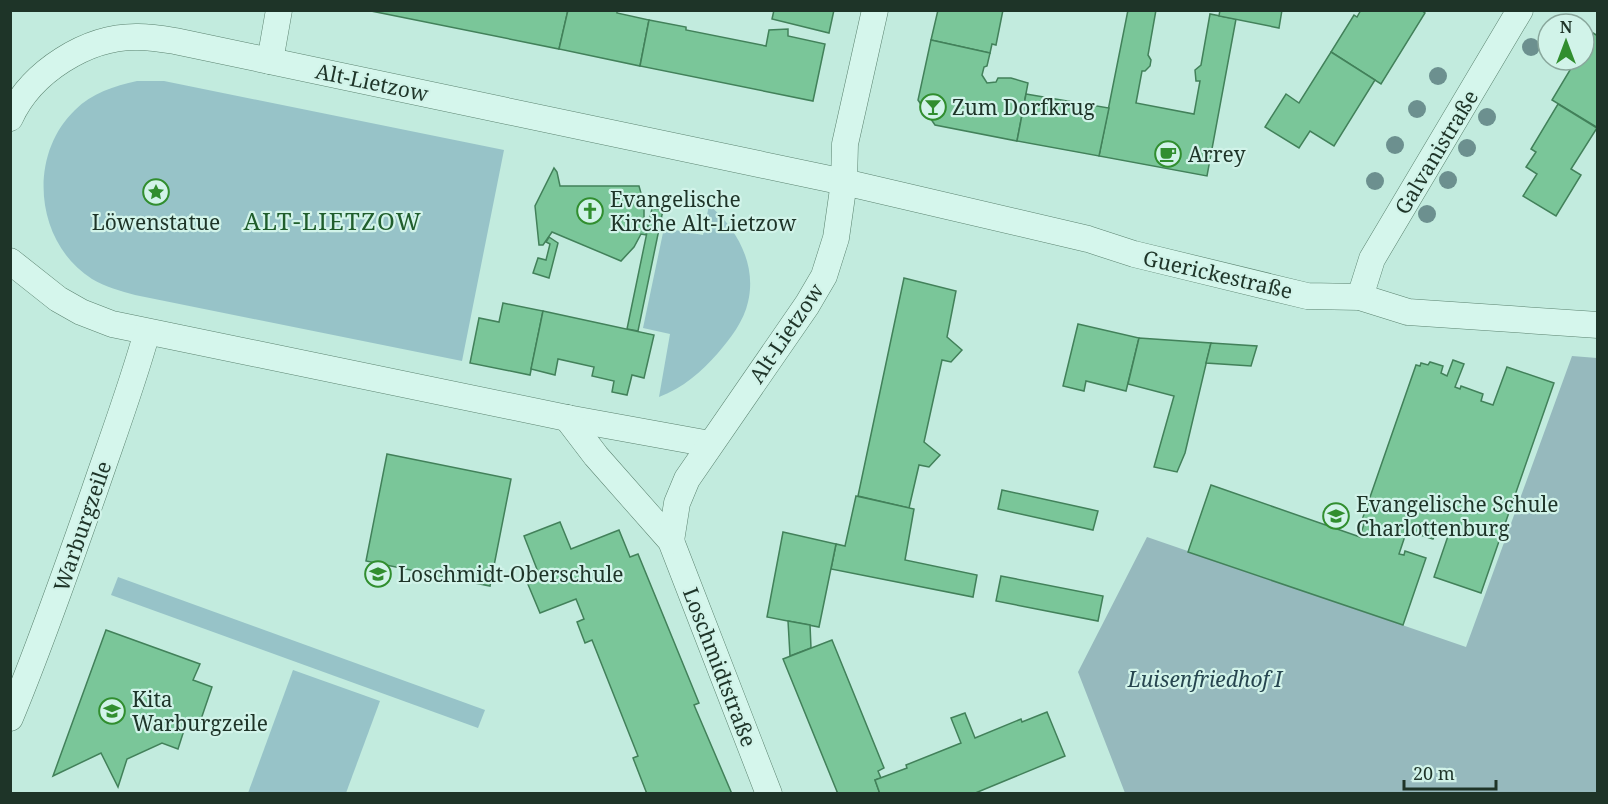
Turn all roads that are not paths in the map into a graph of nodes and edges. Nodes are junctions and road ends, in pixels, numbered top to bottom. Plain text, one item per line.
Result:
1 (279, 10) edge
2 (875, 10) edge
3 (1520, 10) edge
4 (270, 61) junction
5 (10, 118) edge
6 (844, 182) junction
7 (10, 261) edge
8 (1360, 297) junction
9 (1598, 326) edge
10 (147, 332) junction
11 (567, 418) junction
12 (710, 444) junction
13 (671, 541) junction
14 (10, 718) edge
15 (770, 794) edge

1 - 4 street
2 - 6 street
3 - 8 street, Galvanistraße
4 - 5 street, Alt-Lietzow
4 - 6 street, Alt-Lietzow
6 - 8 street, Guerickestraße
6 - 12 street, Alt-Lietzow
7 - 10 street
8 - 9 street, Guerickestraße
10 - 11 street
10 - 14 street, Warburgzeile
11 - 12 street
11 - 13 street, Loschmidtstraße
12 - 13 street
13 - 15 street, Loschmidtstraße

